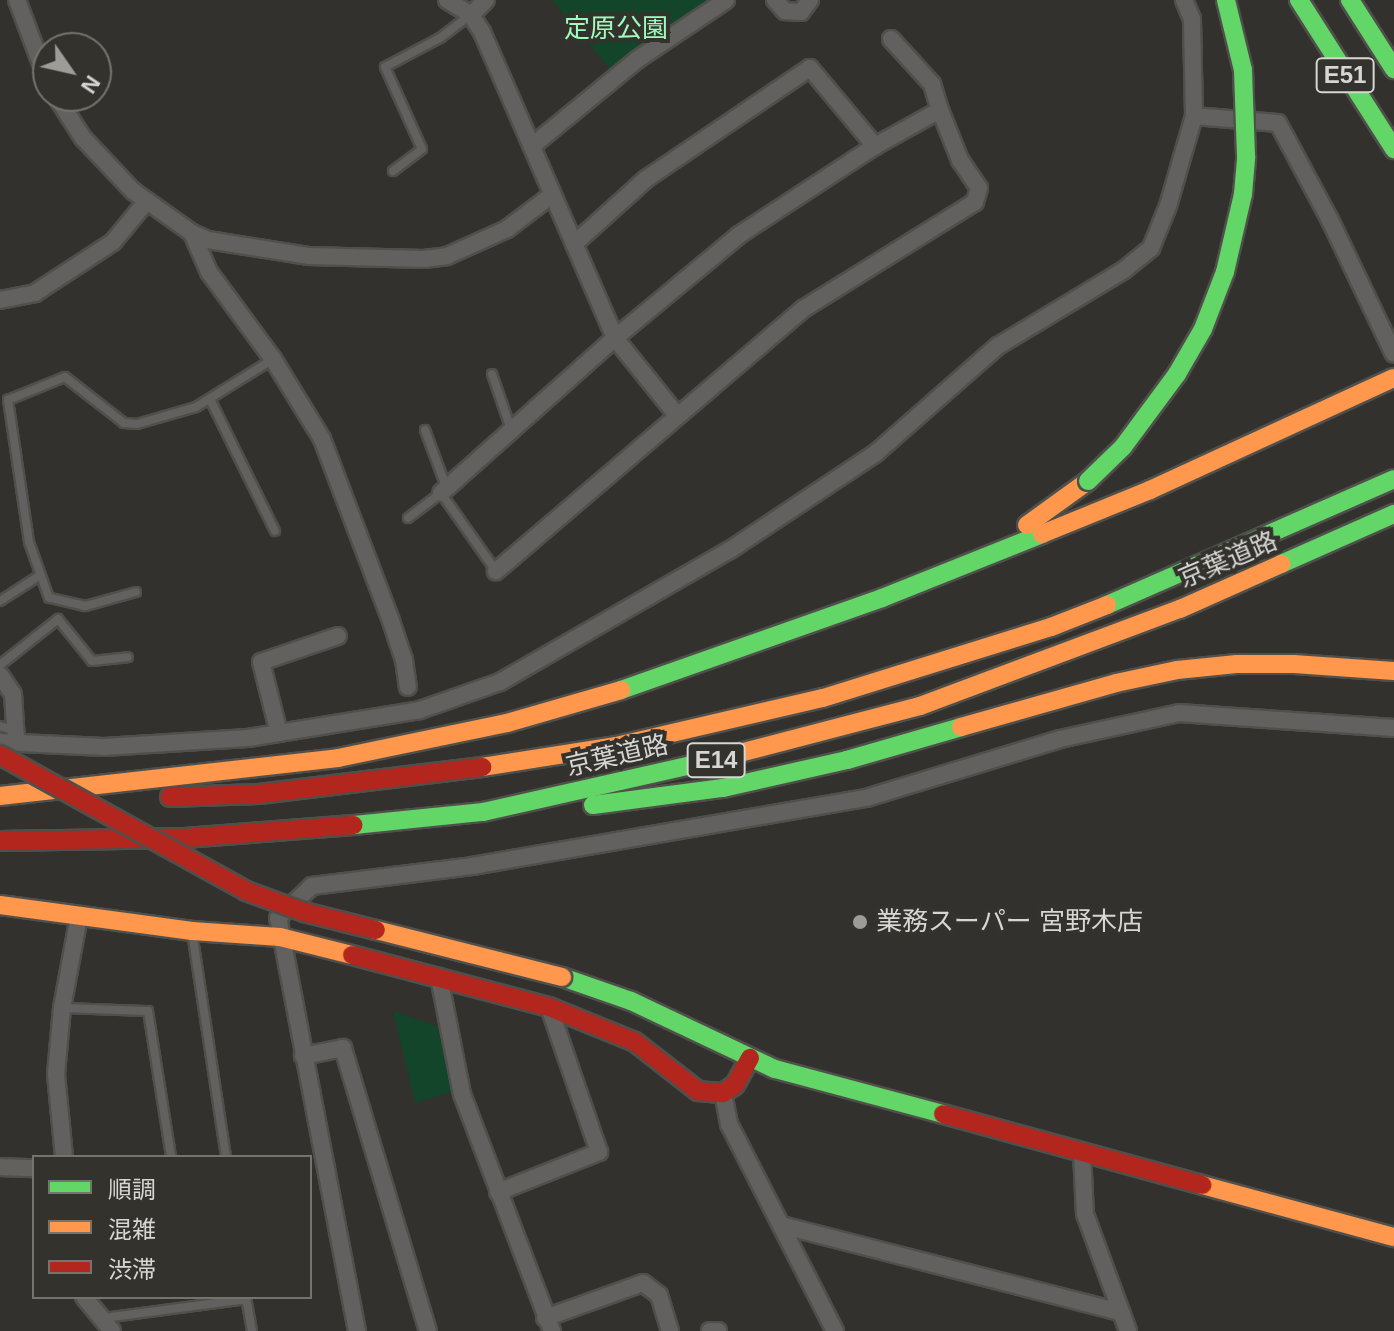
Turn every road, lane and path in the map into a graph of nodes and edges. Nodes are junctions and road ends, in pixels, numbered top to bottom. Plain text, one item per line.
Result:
1 (17, 0) edge
2 (447, 0) edge
3 (486, 0) edge
4 (726, 0) edge
5 (775, 0) edge
6 (810, 0) edge
7 (1184, 0) edge
8 (1226, 0) edge
9 (1299, 0) edge
10 (1350, 0) edge
11 (471, 15) junction
12 (891, 39) dead end
13 (32, 40) edge
14 (1394, 69) edge
15 (940, 110) junction
16 (66, 112) edge
17 (1194, 116) junction
18 (532, 146) junction
19 (875, 146) junction
20 (1394, 149) edge
21 (393, 171) dead end
22 (552, 195) junction
23 (146, 202) junction
24 (192, 233) junction
25 (574, 244) junction
26 (0, 300) edge
27 (615, 338) junction
28 (1394, 354) edge
29 (273, 359) junction
30 (492, 374) dead end
31 (1394, 378) edge
32 (210, 399) junction
33 (677, 415) junction
34 (425, 430) dead end
35 (512, 433) junction
36 (1394, 479) edge
37 (444, 491) junction
38 (1394, 514) edge
39 (408, 518) dead end
40 (275, 531) dead end
41 (496, 571) joint
42 (39, 576) junction
43 (136, 592) dead end
44 (882, 598) junction
45 (0, 601) edge
46 (338, 636) dead end
47 (128, 657) dead end
48 (0, 665) edge
49 (1177, 670) junction
50 (1394, 671) edge
51 (0, 675) edge
52 (1394, 685) edge
53 (408, 687) dead end
54 (1394, 728) edge
55 (279, 733) junction
56 (8, 735) edge
57 (0, 755) edge
58 (0, 797) edge
59 (483, 812) junction
60 (0, 841) edge
61 (0, 905) edge
62 (79, 916) junction
63 (192, 931) junction
64 (280, 937) junction
65 (439, 977) junction
66 (549, 1007) junction
67 (62, 1008) junction
68 (303, 1056) junction
69 (750, 1058) junction
70 (723, 1093) junction
71 (1082, 1153) junction
72 (64, 1155) edge
73 (171, 1155) edge
74 (226, 1155) edge
75 (0, 1167) edge
76 (32, 1168) edge
77 (498, 1192) junction
78 (781, 1225) junction
79 (1394, 1237) edge
80 (86, 1299) edge
81 (241, 1299) edge
82 (246, 1299) edge
83 (1121, 1312) junction
84 (548, 1324) edge
85 (108, 1325) edge
86 (252, 1331) edge
87 (357, 1331) edge
88 (428, 1331) edge
89 (670, 1331) edge
90 (710, 1331) edge
91 (718, 1331) edge
92 (835, 1331) edge
93 (1128, 1331) edge

1 - 13 street
2 - 11 street
3 - 11 street
4 - 18 street
5 - 6 street
7 - 17 street
8 - 44 main road, bridge
9 - 20 main road, E51
10 - 14 main road, E51
11 - 18 street
11 - 21 lane
12 - 15 street
15 - 19 street
15 - 33 street
16 - 23 street
17 - 28 street
17 - 55 street
18 - 22 street
19 - 25 street
19 - 27 street
22 - 24 street
22 - 25 street
23 - 24 street
23 - 26 street
24 - 29 street
25 - 27 street
27 - 33 street
27 - 35 street
29 - 32 lane
29 - 53 street
30 - 35 lane
31 - 44 main road
32 - 40 lane
32 - 42 lane
33 - 41 street
34 - 37 lane
35 - 37 street
36 - 58 main road, 京葉道路 / E14
37 - 39 lane
37 - 41 lane
38 - 59 main road, 京葉道路 / E14
42 - 43 lane
42 - 45 lane
44 - 58 main road
46 - 55 street
47 - 48 lane
49 - 50 main road
49 - 52 main road
49 - 59 main road
51 - 56 street
54 - 64 street
55 - 56 street
57 - 69 main road, bridge
59 - 60 main road, 京葉道路 / E14
61 - 62 main road
62 - 63 main road
62 - 67 street
63 - 64 main road
63 - 74 lane
64 - 65 main road
64 - 68 street
65 - 66 main road
65 - 77 street
66 - 70 main road
66 - 77 street
67 - 72 street
67 - 73 lane
68 - 87 street
68 - 88 street
69 - 70 main road
69 - 71 main road
70 - 78 street
71 - 79 main road
71 - 83 street
75 - 76 street
77 - 84 street
78 - 83 street
78 - 92 street
80 - 85 street
81 - 85 lane
82 - 86 lane
83 - 93 street
84 - 89 street
90 - 91 street

